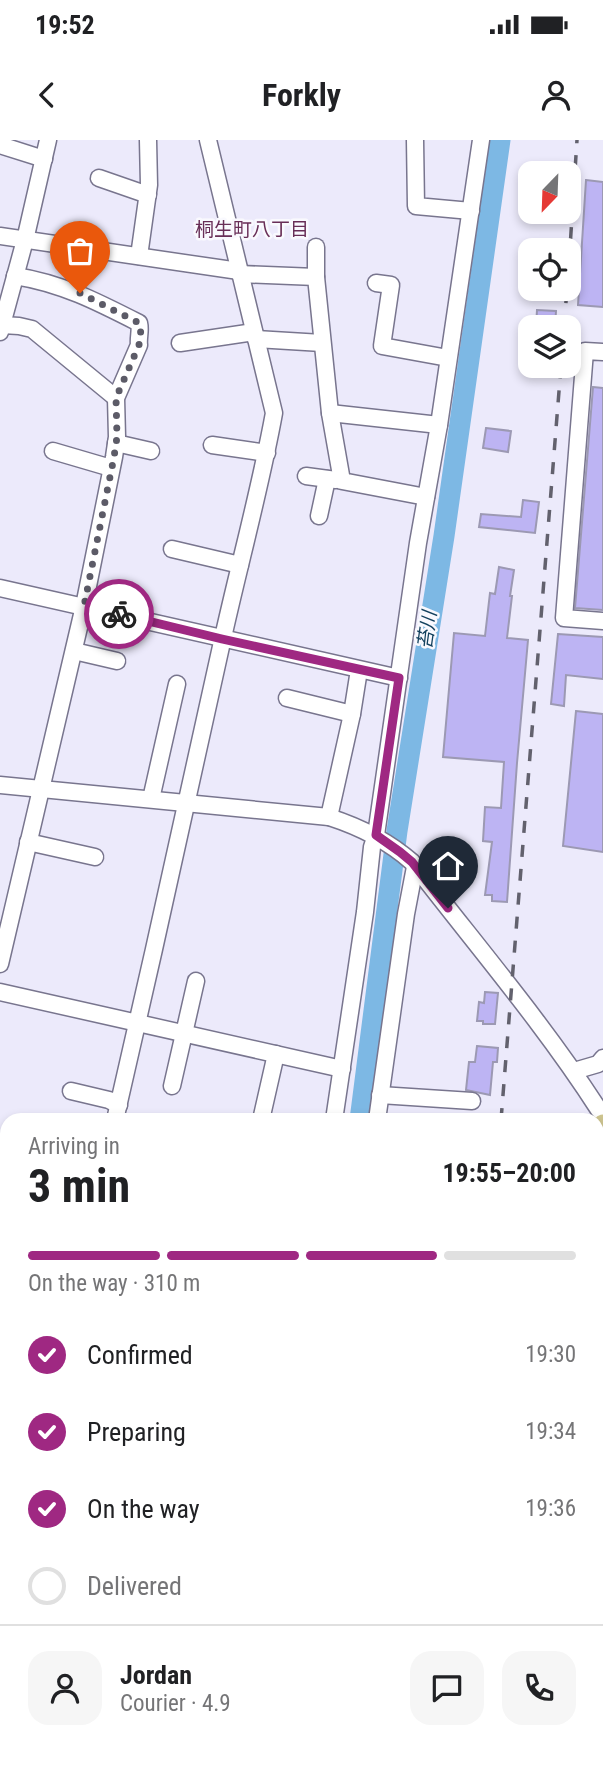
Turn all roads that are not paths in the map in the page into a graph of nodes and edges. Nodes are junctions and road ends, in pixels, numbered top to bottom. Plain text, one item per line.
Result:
1 (48, 140) edge
2 (148, 140) edge
3 (208, 140) edge
4 (415, 140) edge
5 (481, 140) edge
6 (0, 145) edge
7 (44, 159) junction
8 (99, 178) dead end
9 (148, 195) junction
10 (471, 211) junction
11 (0, 236) edge
12 (25, 240) junction
13 (316, 247) dead end
14 (139, 256) junction
15 (239, 272) junction
16 (15, 276) junction
17 (316, 278) junction
18 (376, 283) dead end
19 (1, 328) edge
20 (255, 335) junction
21 (180, 342) dead end
22 (322, 343) junction
23 (603, 352) edge
24 (447, 358) junction
25 (116, 398) junction
26 (330, 413) junction
27 (439, 425) junction
28 (116, 443) junction
29 (212, 445) dead end
30 (151, 451) dead end
31 (53, 452) dead end
32 (267, 453) junction
33 (111, 468) junction
34 (306, 476) dead end
35 (334, 480) junction
36 (426, 497) junction
37 (319, 516) dead end
38 (172, 549) dead end
39 (240, 565) junction
40 (0, 588) edge
41 (84, 606) junction
42 (603, 621) edge
43 (222, 639) junction
44 (74, 651) junction
45 (117, 661) dead end
46 (359, 670) junction
47 (399, 678) junction
48 (177, 684) dead end
49 (287, 698) dead end
50 (352, 714) junction
51 (0, 785) edge
52 (40, 788) junction
53 (151, 799) junction
54 (187, 803) junction
55 (329, 817) junction
56 (377, 837) junction
57 (28, 842) junction
58 (96, 858) dead end
59 (414, 865) junction
60 (0, 964) edge
61 (196, 981) dead end
62 (0, 992) edge
63 (138, 1023) junction
64 (184, 1033) junction
65 (276, 1054) junction
66 (603, 1058) edge
67 (342, 1069) junction
68 (574, 1071) junction
69 (172, 1086) dead end
70 (71, 1091) dead end
71 (380, 1095) junction
72 (472, 1101) dead end
73 (117, 1112) edge
74 (263, 1113) edge
75 (335, 1113) edge
76 (378, 1113) edge
77 (603, 1113) edge

1 - 7 street
2 - 9 street
3 - 15 street
4 - 10 street
5 - 10 street
6 - 7 street
7 - 12 street
8 - 9 street
9 - 14 street
10 - 24 street
11 - 12 street
12 - 14 street
12 - 16 street
13 - 17 street
14 - 15 street
15 - 17 street
15 - 20 street
16 - 19 street
16 - 25 street
17 - 22 street
18 - 24 street
19 - 25 street
20 - 21 street
20 - 22 street
20 - 32 street
22 - 26 street
23 - 42 street
24 - 27 street
25 - 28 street
26 - 27 street
26 - 35 street
27 - 36 street
28 - 30 street
28 - 33 street
29 - 32 street
31 - 33 street
32 - 39 street
33 - 41 street
34 - 35 street
35 - 36 street
35 - 37 street
36 - 47 street
38 - 39 street
39 - 43 street
40 - 41 street
41 - 43 street
41 - 44 street
43 - 46 street
43 - 54 street
44 - 45 street
44 - 52 street
46 - 47 street
46 - 50 street
47 - 56 street
48 - 53 street
49 - 50 street
50 - 55 street
51 - 52 street
52 - 53 street
52 - 57 street
53 - 54 street
54 - 55 street
54 - 63 street
55 - 56 street
56 - 59 street
56 - 67 street
57 - 58 street
57 - 60 street
59 - 68 street
59 - 71 street
61 - 64 street
62 - 63 street
63 - 64 street
63 - 73 street
64 - 65 street
64 - 69 street
65 - 67 street
65 - 74 street
66 - 68 street
67 - 75 street
68 - 77 street
70 - 73 street
71 - 72 street
71 - 76 street

